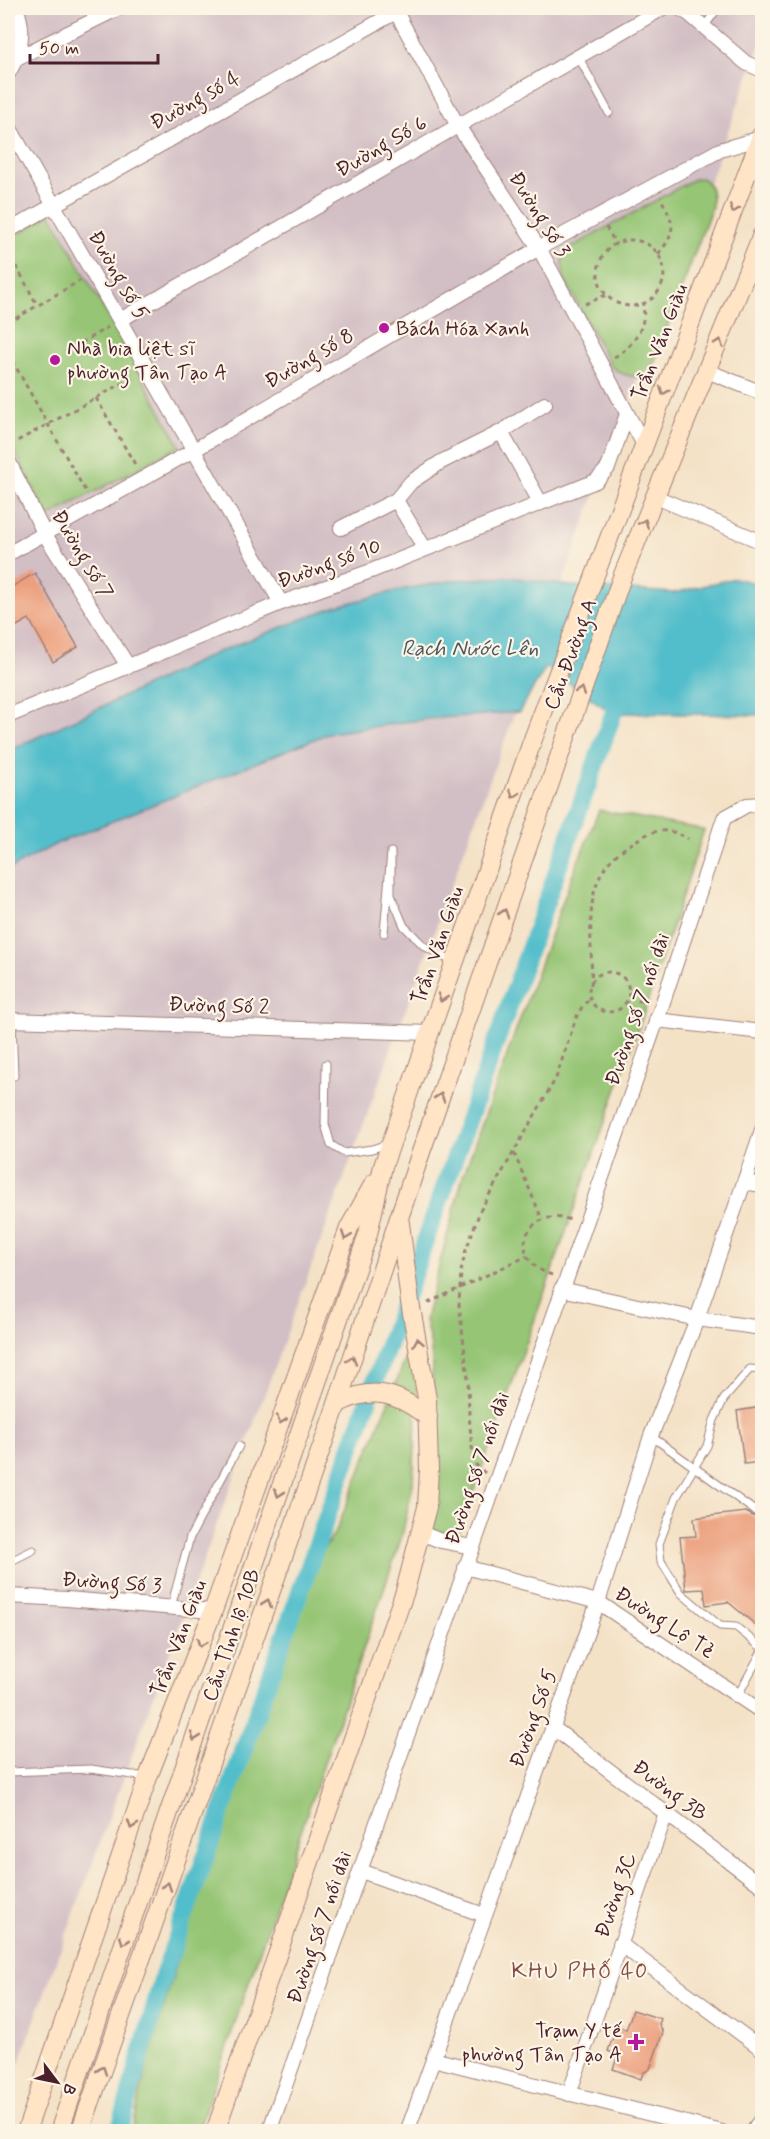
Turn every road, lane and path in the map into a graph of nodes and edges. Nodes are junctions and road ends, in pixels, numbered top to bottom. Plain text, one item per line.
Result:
1 (16, 8) edge
2 (119, 8) edge
3 (663, 8) edge
4 (679, 8) edge
5 (718, 8) edge
6 (398, 9) edge
7 (704, 27) junction
8 (578, 56) junction
9 (17, 58) junction
10 (762, 70) edge
11 (8, 74) edge
12 (609, 113) dead end
13 (8, 125) edge
14 (458, 126) junction
15 (762, 136) edge
16 (654, 186) junction
17 (54, 203) junction
18 (8, 231) edge
19 (762, 236) edge
20 (539, 248) junction
21 (8, 250) edge
22 (658, 254) junction
23 (93, 273) junction
24 (606, 295) junction
25 (37, 305) junction
26 (643, 305) junction
27 (571, 309) junction
28 (120, 320) junction
29 (8, 323) edge
30 (66, 352) dead end
31 (8, 353) edge
32 (600, 364) junction
33 (148, 370) junction
34 (707, 371) junction
35 (762, 393) edge
36 (96, 398) junction
37 (544, 404) dead end
38 (627, 414) junction
39 (48, 424) junction
40 (501, 432) junction
41 (644, 445) junction
42 (8, 447) edge
43 (194, 450) junction
44 (8, 460) edge
45 (143, 478) junction
46 (656, 497) junction
47 (396, 500) junction
48 (540, 502) junction
49 (94, 506) junction
50 (341, 528) dead end
51 (44, 533) junction
52 (762, 542) edge
53 (425, 549) junction
54 (8, 554) edge
55 (598, 566) joint
56 (281, 603) junction
57 (128, 666) junction
58 (8, 716) edge
59 (533, 739) joint
60 (762, 804) edge
61 (688, 839) dead end
62 (384, 933) dead end
63 (454, 963) junction
64 (591, 985) junction
65 (629, 998) junction
66 (590, 999) junction
67 (659, 1014) junction
68 (10, 1020) edge
69 (762, 1032) edge
70 (430, 1033) junction
71 (326, 1064) dead end
72 (14, 1076) dead end
73 (762, 1130) edge
74 (392, 1143) junction
75 (421, 1152) joint
76 (514, 1152) junction
77 (383, 1166) junction
78 (744, 1182) junction
79 (762, 1185) edge
80 (376, 1199) joint
81 (400, 1219) junction
82 (542, 1219) junction
83 (584, 1225) junction
84 (527, 1256) junction
85 (563, 1284) junction
86 (460, 1287) junction
87 (411, 1311) junction
88 (697, 1319) junction
89 (762, 1328) edge
90 (762, 1370) edge
91 (337, 1404) junction
92 (424, 1408) junction
93 (651, 1436) junction
94 (239, 1446) dead end
95 (695, 1467) junction
96 (496, 1478) junction
97 (762, 1516) edge
98 (421, 1533) junction
99 (472, 1547) junction
100 (33, 1550) dead end
101 (8, 1559) edge
102 (465, 1567) junction
103 (8, 1596) edge
104 (598, 1602) junction
105 (171, 1607) junction
106 (213, 1611) junction
107 (762, 1650) edge
108 (738, 1695) junction
109 (762, 1712) edge
110 (552, 1727) junction
111 (8, 1772) edge
112 (148, 1777) junction
113 (666, 1813) junction
114 (361, 1871) junction
115 (762, 1886) edge
116 (484, 1915) junction
117 (621, 1944) junction
118 (762, 2049) edge
119 (433, 2060) junction
120 (569, 2094) junction
121 (762, 2118) edge
122 (26, 2132) edge
123 (59, 2132) edge
124 (80, 2132) edge
125 (215, 2132) edge
126 (269, 2132) edge
127 (407, 2132) edge
128 (722, 2132) edge
129 (752, 2132) edge

1 - 9 street
2 - 9 street
3 - 8 street, Đường Số 6
4 - 7 street
5 - 7 lane
6 - 14 street, Đường số 3
6 - 17 street, Đường số 4
7 - 10 street
8 - 12 lane
8 - 14 street, Đường Số 6
9 - 11 street
13 - 17 street, Đường số 5
14 - 20 street, Đường số 3
14 - 28 street, Đường Số 6
15 - 16 street, Đường số 8
15 -> 41 main road, Trần Văn Giàu
16 - 20 street, Đường số 8
16 - 22 path
17 - 18 street, Đường số 4
17 - 23 street, Đường số 5
34 -> 19 main road
20 - 27 street, Đường số 3
20 - 43 street, Đường số 8
21 - 25 path
22 - 24 path
22 - 26 path
23 - 25 path
23 - 28 street, Đường số 5
24 - 26 path
24 - 27 path
25 - 29 path
26 - 32 path
27 - 32 street, Đường số 3
28 - 30 path
28 - 33 street, Đường số 5
31 - 39 path
32 - 38 street, Đường số 3
33 - 36 path
33 - 43 street, Đường số 5
34 - 35 street
34 - 46 main road
36 - 39 path
36 - 45 path
37 - 40 street
38 - 41 street, Đường số 3
38 - 48 street, Đường số 10
39 - 42 path
39 - 49 path
40 - 47 street
40 - 48 street
41 - 55 main road, Trần Văn Giàu
43 - 45 street, Đường số 8
43 - 56 street, Đường số 5
44 - 51 street, Đường số 7
45 - 49 street, Đường số 8
46 - 52 street
75 -> 46 main road, Cầu Đường A
47 - 50 street
47 - 53 street
48 - 53 street, Đường số 10
49 - 51 street, Đường số 8
51 - 54 street, Đường số 8
51 - 57 street, Đường số 7
53 - 56 street, Đường số 10
55 - 59 main road, Cầu Đường A
56 - 57 street, Đường số 10
57 - 58 street, Đường số 10
59 -> 63 main road, Trần Văn Giàu
60 - 67 street, Đường số 7 nối dài
61 - 64 path
62 - 63 lane
63 -> 70 main road, Trần Văn Giàu
64 - 65 path
64 - 66 path
65 - 66 path
65 - 67 path
66 - 76 path
67 - 69 street
67 - 83 street, Đường số 7 nối dài
68 - 70 street, Đường Số 2
68 - 72 lane
70 - 74 main road, Trần Văn Giàu
71 - 74 lane
73 - 78 street, Đường Số 5
74 - 77 main road, Trần Văn Giàu
75 - 81 main road, Cầu Tỉnh lộ 10B
76 - 82 path
76 - 86 path
77 - 80 main road, Trần Văn Giàu
77 -> 106 main road, Trần Văn Giàu
78 - 79 street
78 - 88 street, Đường Số 5
80 -> 123 main road, Cầu Tỉnh lộ 10B
81 - 87 main road
91 -> 81 main road, Cầu Tỉnh lộ 10B
82 - 83 path
82 - 84 path
83 - 85 street, Đường số 7 nối dài
84 - 85 path
84 - 86 path
85 - 88 street
85 - 96 street, Đường số 7 nối dài
86 - 87 path
86 - 96 path
92 -> 87 main road
88 - 89 street
88 - 93 street, Đường Số 5
90 - 95 lane
91 - 92 main road
124 -> 91 main road, Cầu Tỉnh lộ 10B
92 - 98 main road
93 - 95 lane
93 - 104 street, Đường Số 5
94 - 105 lane
95 - 97 lane
95 - 107 lane
96 - 99 street, Đường số 7 nối dài
98 - 99 street
98 - 125 main road
99 - 102 street, Đường số 7 nối dài
100 - 101 lane
102 - 104 street, Đường Lộ Tẻ
102 - 114 street, Đường số 7 nối dài
103 - 105 street, Đường Số 3
104 - 108 street, Đường Lộ Tẻ
104 - 110 street, Đường Số 5
105 - 106 street, Đường Số 3
106 -> 112 main road, Trần Văn Giàu
107 - 108 lane
108 - 109 street, Đường Lộ Tẻ
110 - 113 street, Đường 3B
110 - 116 street, Đường Số 5
111 - 112 lane
112 -> 122 main road, Trần Văn Giàu
113 - 115 street, Đường 3B
113 - 117 street, Đường 3C
114 - 116 street
114 - 126 street, Đường số 7 nối dài
116 - 119 street, Đường Số 5
117 - 118 street
117 - 120 street, Đường 3C
119 - 120 street
119 - 127 street, Đường Số 5
120 - 128 street
121 - 129 street

